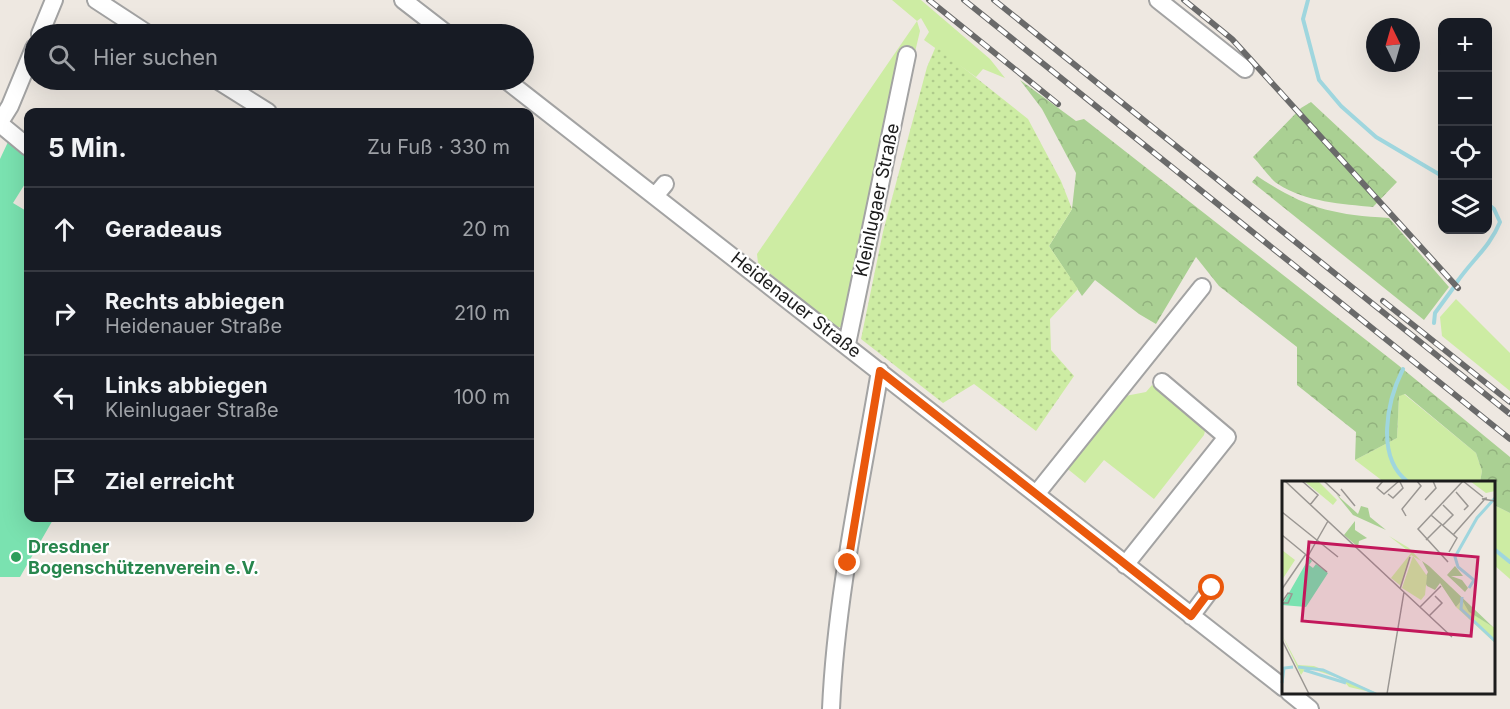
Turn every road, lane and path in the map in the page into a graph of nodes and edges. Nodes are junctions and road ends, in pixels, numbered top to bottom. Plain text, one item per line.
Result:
1 (54, 0) edge
2 (96, 0) edge
3 (403, 0) edge
4 (1158, 0) edge
5 (44, 24) edge
6 (133, 24) edge
7 (434, 24) edge
8 (907, 55) dead end
9 (1245, 69) dead end
10 (24, 72) edge
11 (233, 90) edge
12 (520, 90) edge
13 (262, 108) edge
14 (0, 123) edge
15 (24, 144) edge
16 (1202, 287) dead end
17 (848, 344) junction
18 (880, 371) junction
19 (1162, 382) dead end
20 (1037, 493) junction
21 (1125, 565) junction
22 (1212, 588) dead end
23 (1191, 616) junction
24 (1282, 686) edge
25 (1290, 694) edge
26 (831, 709) edge
27 (1310, 709) edge

1 - 5 street
2 - 6 street
3 - 7 street
4 - 9 street
8 - 17 street, Kleinlugaer Straße
10 - 14 street
11 - 13 street
12 - 17 street, Heidenauer Straße
14 - 15 street
16 - 20 street
17 - 18 street, Heidenauer Straße
18 - 20 street, Heidenauer Straße
18 - 26 street
19 - 21 street
20 - 21 street, Heidenauer Straße
21 - 23 street, Heidenauer Straße
22 - 23 street
23 - 24 street, Heidenauer Straße
25 - 27 street

